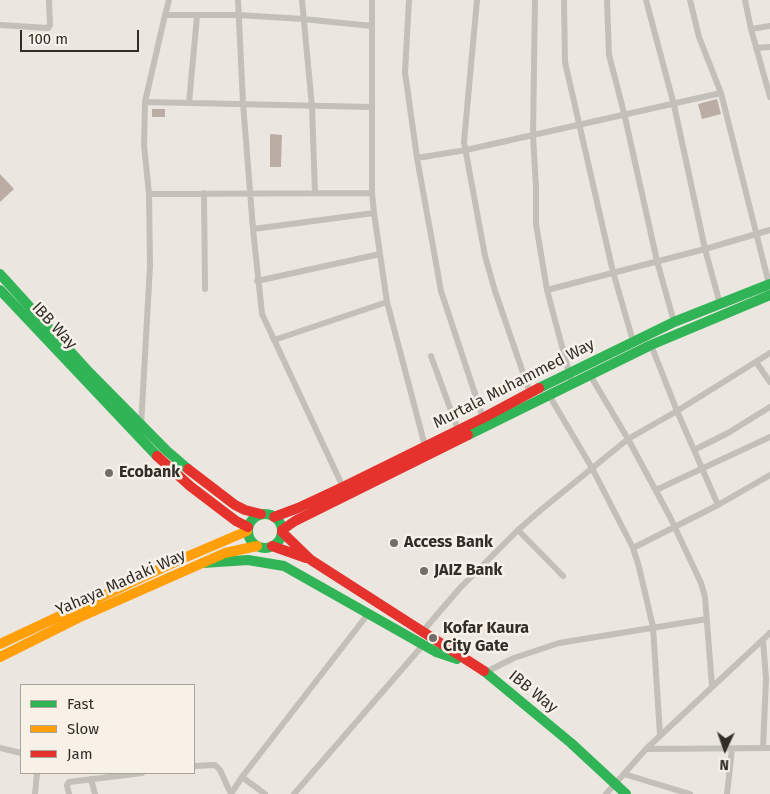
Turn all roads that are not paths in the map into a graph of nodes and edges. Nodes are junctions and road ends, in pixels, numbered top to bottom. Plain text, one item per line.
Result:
1 (49, 0) edge
2 (169, 0) edge
3 (238, 0) edge
4 (302, 0) edge
5 (372, 0) edge
6 (408, 0) edge
7 (477, 0) edge
8 (535, 0) edge
9 (564, 0) edge
10 (607, 0) edge
11 (646, 0) edge
12 (690, 0) edge
13 (745, 0) edge
14 (165, 15) junction
15 (197, 16) junction
16 (238, 16) junction
17 (303, 19) junction
18 (0, 25) edge
19 (372, 26) junction
20 (770, 26) edge
21 (751, 29) junction
22 (770, 47) edge
23 (756, 48) junction
24 (720, 93) junction
25 (770, 97) edge
26 (145, 102) junction
27 (189, 103) junction
28 (243, 103) junction
29 (674, 104) junction
30 (312, 107) junction
31 (372, 107) junction
32 (624, 113) junction
33 (579, 124) junction
34 (533, 135) junction
35 (466, 150) junction
36 (417, 158) junction
37 (204, 193) junction
38 (315, 193) junction
39 (372, 193) junction
40 (149, 194) junction
41 (250, 194) junction
42 (374, 213) junction
43 (253, 229) junction
44 (770, 230) edge
45 (757, 234) junction
46 (705, 249) junction
47 (380, 254) junction
48 (657, 261) junction
49 (613, 272) junction
50 (0, 274) edge
51 (258, 281) junction
52 (205, 289) dead end
53 (0, 290) edge
54 (547, 290) junction
55 (769, 293) edge
56 (387, 302) junction
57 (720, 304) junction
58 (674, 322) junction
59 (274, 340) junction
60 (632, 341) junction
61 (651, 344) junction
62 (770, 353) edge
63 (432, 356) dead end
64 (756, 362) junction
65 (568, 373) junction
66 (590, 375) junction
67 (88, 377) junction
68 (770, 382) edge
69 (572, 384) junction
70 (530, 393) junction
71 (549, 395) junction
72 (770, 407) edge
73 (676, 411) junction
74 (483, 418) junction
75 (141, 426) junction
76 (458, 430) junction
77 (770, 437) edge
78 (628, 439) junction
79 (425, 446) junction
80 (694, 450) junction
81 (592, 468) junction
82 (702, 470) junction
83 (770, 475) edge
84 (343, 486) junction
85 (656, 490) junction
86 (718, 505) junction
87 (261, 514) junction
88 (274, 517) junction
89 (674, 526) junction
90 (247, 529) junction
91 (518, 530) junction
92 (282, 531) junction
93 (257, 546) junction
94 (272, 546) junction
95 (632, 548) junction
96 (311, 560) junction
97 (203, 563) junction
98 (563, 576) dead end
99 (76, 613) junction
100 (368, 614) junction
101 (707, 619) junction
102 (61, 620) junction
103 (653, 627) junction
104 (423, 631) junction
105 (770, 633) edge
106 (762, 640) junction
107 (0, 644) edge
108 (423, 645) junction
109 (0, 657) edge
110 (471, 663) junction
111 (486, 672) junction
112 (712, 686) junction
113 (660, 735) junction
114 (0, 748) edge
115 (732, 748) junction
116 (766, 748) edge
117 (646, 749) junction
118 (20, 753) edge
119 (195, 766) edge
120 (37, 774) edge
121 (134, 774) edge
122 (624, 774) junction
123 (242, 777) junction
124 (92, 779) junction
125 (615, 784) junction
126 (35, 794) edge
127 (69, 794) edge
128 (95, 794) edge
129 (265, 794) edge
130 (294, 794) edge
131 (606, 794) edge
132 (626, 794) edge
133 (690, 794) edge
134 (727, 794) edge

1 - 18 street
2 - 14 street
3 - 16 street
4 - 17 street
5 - 19 street
6 - 36 street
7 - 35 street
8 - 34 street
9 - 33 street
10 - 32 street
11 - 29 street
12 - 24 street
13 - 21 street
14 - 15 street
14 - 26 street
15 - 16 street
15 - 27 street
16 - 17 street
16 - 28 street
17 - 19 street
17 - 30 street
19 - 31 street
20 - 21 street
21 - 23 street
22 - 23 street
23 - 25 street
24 - 29 street
24 - 45 street
26 - 27 street
26 - 40 street
27 - 28 street
28 - 30 street
28 - 41 street
29 - 32 street
29 - 46 street
30 - 31 street
30 - 38 street
31 - 39 street
32 - 33 street
32 - 48 street
33 - 34 street
33 - 49 street
34 - 35 street
34 - 54 street
35 - 36 street
35 - 70 street
36 - 74 street
37 - 40 street
37 - 41 street
37 - 52 street
38 - 39 street
38 - 41 street
39 - 42 street
40 - 75 street
41 - 43 street
42 - 43 street
42 - 47 street
43 - 51 street
44 - 45 street
45 - 46 street
45 - 55 street
46 - 48 street
46 - 57 street
47 - 51 street
47 - 56 street
48 - 49 street
48 - 58 street
49 - 54 street
49 - 60 street
50 - 67 main road
51 - 59 street
53 - 67 main road, IBB Way
54 - 65 street
55 - 57 main road, Murtala Muhammed Way
55 - 61 main road, Murtala Muhammed Way
56 - 59 street
56 - 79 street
57 - 58 main road, Murtala Muhammed Way
58 - 60 main road, Murtala Muhammed Way
59 - 84 street
60 - 65 main road, Murtala Muhammed Way
61 - 66 main road, Murtala Muhammed Way
61 - 73 street
62 - 64 street
63 - 76 street
64 - 68 street
64 - 73 street
65 - 69 street
65 - 70 main road, Murtala Muhammed Way
66 - 69 main road, Murtala Muhammed Way
66 - 78 street
67 - 75 main road
67 - 90 main road
69 - 71 main road, Murtala Muhammed Way
70 - 74 main road, Murtala Muhammed Way
71 - 81 street
71 - 92 main road, Murtala Muhammed Way
72 - 80 street
73 - 78 street
73 - 80 street
74 - 76 main road, Murtala Muhammed Way
75 - 87 main road
76 - 79 main road, Murtala Muhammed Way
77 - 82 street
78 - 81 street
78 - 85 street
79 - 84 main road, Murtala Muhammed Way
80 - 82 street
81 - 91 street
81 - 95 street
82 - 85 street
82 - 86 street
83 - 86 street
84 - 88 main road, Murtala Muhammed Way
85 - 89 street
86 - 89 street
87 - 88 main road
87 - 90 main road
88 - 92 main road
89 - 95 street
89 - 101 street
90 - 93 main road
90 - 99 main road, Yahaya Madaki Way
91 - 98 street
91 - 104 street
92 - 94 main road
92 - 96 main road, IBB Way
93 - 94 main road
93 - 97 main road, Yahaya Madaki Way
94 - 96 main road, IBB Way
95 - 103 street
96 - 104 main road, IBB Way
97 - 99 main road, Yahaya Madaki Way
97 - 100 main road
99 - 102 main road, Yahaya Madaki Way
100 - 108 main road
100 - 123 street
101 - 103 street
101 - 112 street
102 - 107 main road, Yahaya Madaki Way
102 - 109 main road, Yahaya Madaki Way
103 - 111 street
103 - 113 street
104 - 110 main road, IBB Way
105 - 106 street
106 - 112 street
106 - 116 street
108 - 110 main road
108 - 130 street
110 - 111 main road, IBB Way
111 - 125 main road, IBB Way
112 - 113 street
113 - 117 street
114 - 118 street
115 - 116 street
115 - 117 street
115 - 134 street
117 - 122 street
119 - 123 street
120 - 126 street
121 - 124 street
122 - 125 street
122 - 133 street
123 - 129 street
124 - 127 street
124 - 128 street
125 - 131 street
125 - 132 main road, IBB Way

